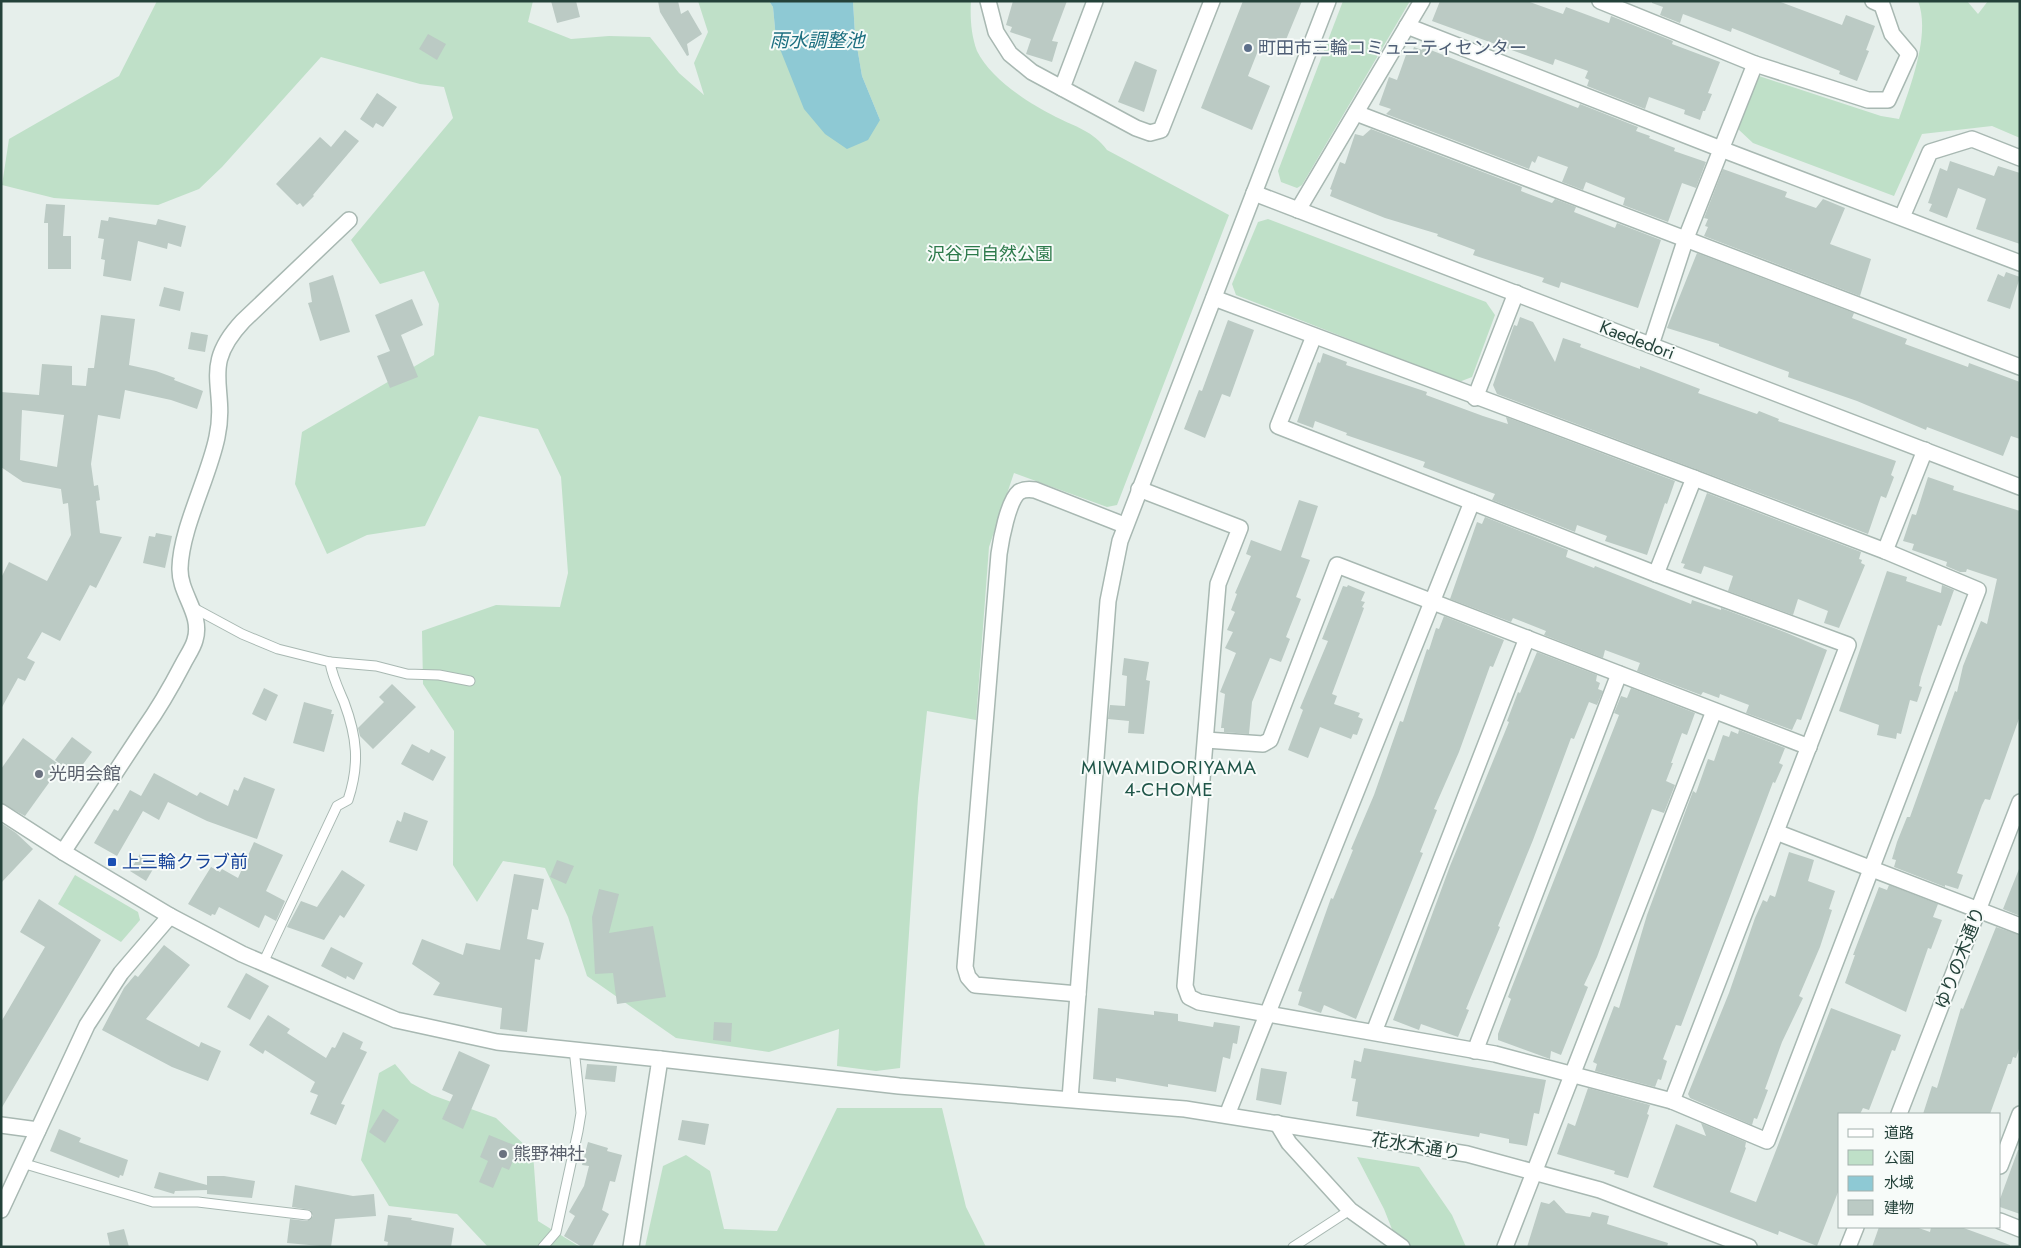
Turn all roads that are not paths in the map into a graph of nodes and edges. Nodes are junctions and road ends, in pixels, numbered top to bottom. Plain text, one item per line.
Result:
1 (988, 1) edge
2 (1095, 1) edge
3 (1212, 1) edge
4 (1328, 1) edge
5 (1422, 1) edge
6 (1600, 1) edge
7 (1874, 1) edge
8 (1407, 26) junction
9 (1756, 64) junction
10 (1062, 88) junction
11 (1356, 113) junction
12 (1721, 150) junction
13 (2020, 158) edge
14 (1254, 193) junction
15 (1298, 210) junction
16 (1902, 217) junction
17 (349, 220) dead end
18 (1686, 238) junction
19 (2020, 263) edge
20 (1516, 293) junction
21 (1214, 298) junction
22 (1314, 336) junction
23 (1651, 345) junction
24 (2020, 368) edge
25 (1475, 398) junction
26 (1924, 450) junction
27 (1694, 478) junction
28 (2020, 487) edge
29 (1139, 489) junction
30 (1472, 502) junction
31 (1124, 525) junction
32 (1885, 552) junction
33 (1656, 574) junction
34 (1432, 602) junction
35 (192, 607) junction
36 (1527, 638) junction
37 (330, 662) junction
38 (1619, 674) junction
39 (470, 681) dead end
40 (1714, 711) junction
41 (1206, 740) junction
42 (1809, 748) junction
43 (2020, 802) edge
44 (1, 812) edge
45 (1776, 832) junction
46 (63, 852) junction
47 (1871, 871) junction
48 (1979, 910) junction
49 (170, 916) junction
50 (2020, 926) edge
51 (263, 963) junction
52 (1078, 994) junction
53 (1268, 1014) junction
54 (1374, 1032) junction
55 (574, 1049) junction
56 (1475, 1051) junction
57 (660, 1059) junction
58 (1573, 1076) junction
59 (1070, 1100) junction
60 (1672, 1102) junction
61 (1899, 1113) edge
62 (2020, 1114) edge
63 (1227, 1115) junction
64 (1277, 1123) junction
65 (1, 1126) edge
66 (38, 1130) junction
67 (22, 1163) junction
68 (2001, 1163) edge
69 (1535, 1171) junction
70 (1, 1210) edge
71 (1350, 1210) junction
72 (307, 1215) dead end
73 (2001, 1221) edge
74 (1856, 1228) edge
75 (2020, 1229) edge
76 (543, 1247) edge
77 (631, 1247) edge
78 (1293, 1247) edge
79 (1402, 1247) edge
80 (1505, 1247) edge
81 (1749, 1247) edge
82 (1848, 1247) edge

1 - 10 street
2 - 10 street
3 - 10 street
4 - 14 street
5 - 8 street
6 - 9 street
7 - 9 street
8 - 11 street
8 - 12 street
9 - 12 street
11 - 15 street
11 - 18 street
12 - 16 street
12 - 18 street
13 - 16 street
14 - 15 street, Kaededori
14 - 21 street
15 - 20 street, Kaededori
16 - 19 street
17 - 35 street
18 - 23 street
18 - 24 street
20 - 23 street, Kaededori
20 - 25 street
21 - 22 street
21 - 29 street
22 - 25 street
22 - 30 street
23 - 26 street, Kaededori
25 - 27 street
26 - 28 street, Kaededori
26 - 32 street
27 - 32 street
27 - 33 street
29 - 31 street
29 - 41 street
30 - 33 street
30 - 34 street
31 - 52 street
31 - 52 street
32 - 47 street
33 - 42 street
34 - 36 street
34 - 41 street
34 - 53 street
35 - 37 lane
35 - 46 street
36 - 38 street
36 - 54 street
37 - 39 lane
37 - 51 lane
38 - 40 street
38 - 56 street
40 - 42 street
40 - 58 street
41 - 53 street
42 - 45 street
43 - 48 street, ゆりの木通り
44 - 46 street, 花水木通り
45 - 47 street
45 - 60 street
46 - 49 street, 花水木通り
47 - 48 street
47 - 60 street
48 - 50 street
48 - 61 street, ゆりの木通り
49 - 51 street, 花水木通り
49 - 66 street
51 - 55 street, 花水木通り
52 - 59 street
53 - 54 street
53 - 63 street
54 - 56 street
55 - 57 street, 花水木通り
55 - 76 lane
56 - 58 street
57 - 59 street, 花水木通り
57 - 77 street
58 - 60 street
58 - 69 street
59 - 63 street, 花水木通り
62 - 68 street
63 - 64 street, 花水木通り
64 - 69 street, 花水木通り
64 - 71 street
65 - 66 street
66 - 67 street
67 - 70 street
67 - 72 lane
69 - 80 street
69 - 81 street, 花水木通り
71 - 78 lane
71 - 79 street
73 - 75 street
74 - 82 street

